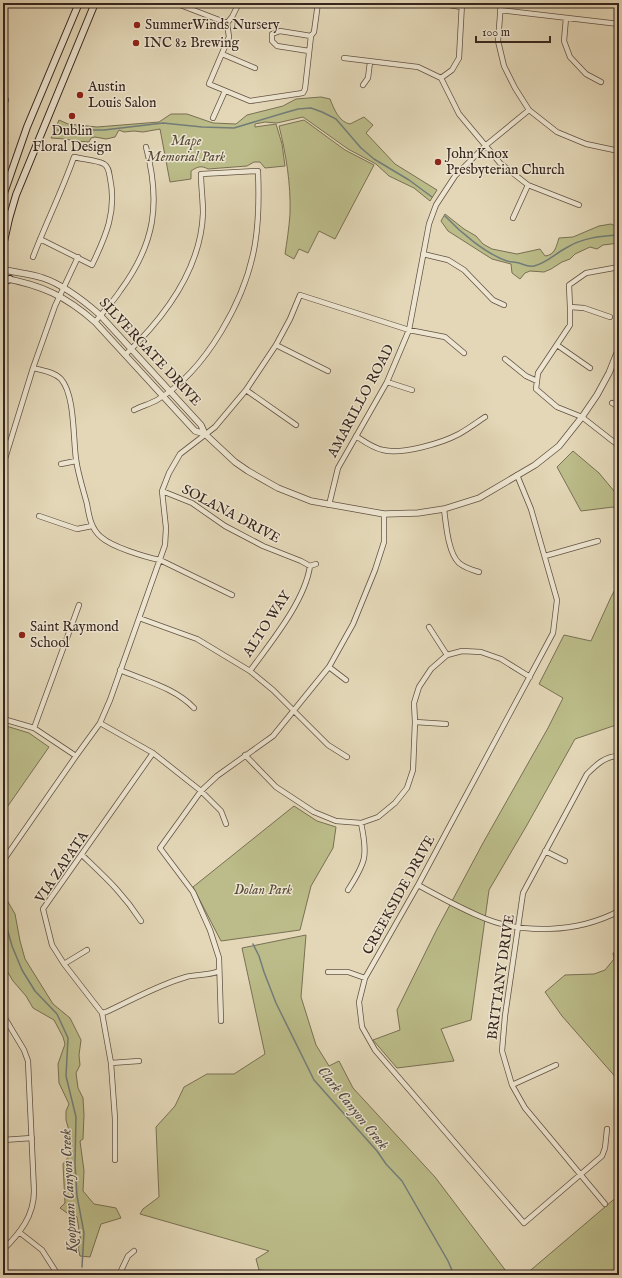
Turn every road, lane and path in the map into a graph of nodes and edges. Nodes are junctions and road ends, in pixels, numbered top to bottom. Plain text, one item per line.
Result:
1 (79, 3) edge
2 (99, 3) edge
3 (175, 3) edge
4 (238, 3) edge
5 (318, 3) edge
6 (438, 3) edge
7 (501, 3) edge
8 (94, 5) edge
9 (461, 5) edge
10 (500, 10) junction
11 (566, 18) junction
12 (227, 23) junction
13 (619, 24) edge
14 (311, 36) junction
15 (309, 51) junction
16 (222, 54) junction
17 (344, 58) dead end
18 (370, 62) junction
19 (255, 68) dead end
20 (441, 78) junction
21 (601, 82) dead end
22 (363, 85) dead end
23 (225, 91) junction
24 (529, 110) junction
25 (213, 118) dead end
26 (485, 146) junction
27 (146, 147) dead end
28 (619, 152) edge
29 (528, 185) junction
30 (3, 196) edge
31 (579, 205) dead end
32 (513, 218) dead end
33 (40, 239) junction
34 (3, 246) edge
35 (423, 254) junction
36 (33, 257) dead end
37 (78, 257) junction
38 (619, 266) edge
39 (3, 271) edge
40 (3, 278) edge
41 (10, 279) junction
42 (3, 282) edge
43 (64, 288) junction
44 (60, 296) junction
45 (504, 305) dead end
46 (570, 307) junction
47 (100, 315) junction
48 (610, 318) dead end
49 (95, 322) junction
50 (409, 330) junction
51 (276, 345) junction
52 (557, 345) junction
53 (132, 349) junction
54 (619, 350) edge
55 (464, 353) dead end
56 (125, 355) junction
57 (505, 359) dead end
58 (33, 368) junction
59 (590, 368) dead end
60 (328, 371) dead end
61 (537, 381) junction
62 (387, 382) junction
63 (170, 390) junction
64 (246, 390) junction
65 (412, 390) dead end
66 (162, 396) junction
67 (612, 403) dead end
68 (619, 407) edge
69 (134, 410) dead end
70 (485, 417) dead end
71 (582, 417) junction
72 (296, 425) dead end
73 (205, 434) junction
74 (356, 436) junction
75 (619, 446) edge
76 (76, 461) junction
77 (61, 464) dead end
78 (3, 465) edge
79 (517, 475) junction
80 (162, 491) junction
81 (329, 505) junction
82 (444, 509) junction
83 (384, 514) junction
84 (39, 516) dead end
85 (92, 526) junction
86 (598, 541) dead end
87 (546, 556) junction
88 (160, 560) junction
89 (316, 564) dead end
90 (310, 566) junction
91 (479, 572) dead end
92 (232, 595) dead end
93 (79, 605) dead end
94 (139, 618) junction
95 (430, 627) dead end
96 (447, 655) junction
97 (329, 667) junction
98 (120, 670) junction
99 (250, 671) junction
100 (530, 677) junction
101 (346, 680) dead end
102 (194, 708) dead end
103 (294, 711) junction
104 (3, 719) edge
105 (415, 722) junction
106 (100, 723) junction
107 (446, 724) dead end
108 (34, 728) junction
109 (153, 754) junction
110 (245, 755) junction
111 (76, 756) junction
112 (619, 756) edge
113 (347, 757) dead end
114 (201, 791) junction
115 (361, 823) junction
116 (226, 824) dead end
117 (545, 851) junction
118 (82, 856) junction
119 (3, 861) edge
120 (565, 861) dead end
121 (418, 885) junction
122 (348, 890) dead end
123 (619, 911) edge
124 (141, 921) dead end
125 (519, 927) junction
126 (87, 950) dead end
127 (64, 964) junction
128 (219, 971) junction
129 (328, 972) dead end
130 (365, 978) junction
131 (102, 1013) junction
132 (3, 1015) edge
133 (221, 1021) dead end
134 (139, 1062) dead end
135 (111, 1063) junction
136 (556, 1065) dead end
137 (512, 1085) junction
138 (608, 1129) dead end
139 (32, 1138) junction
140 (3, 1140) edge
141 (115, 1160) dead end
142 (581, 1174) junction
143 (605, 1204) dead end
144 (19, 1232) junction
145 (3, 1250) edge
146 (134, 1251) dead end
147 (58, 1275) edge
148 (77, 1275) edge
149 (109, 1275) edge
150 (119, 1275) edge

1 - 30 main road
2 - 8 street
3 - 12 street
4 - 12 street
5 - 14 street
6 - 9 street
7 - 10 street
8 - 34 main road
9 - 20 street
10 - 11 street
10 - 24 street
11 - 13 street
11 - 21 street
12 - 16 street
14 - 15 street
14 - 15 street
15 - 23 street
16 - 19 street
16 - 23 street
17 - 18 street
18 - 20 street
18 - 22 street
20 - 26 street
23 - 25 street
24 - 26 street, AMARILLO ROAD
24 - 28 street
26 - 29 street
26 - 35 street, AMARILLO ROAD
27 - 47 street
29 - 31 street
29 - 32 street
33 - 36 street
33 - 37 street
33 - 37 street
35 - 45 street
35 - 50 street, AMARILLO ROAD
37 - 43 street
38 - 46 street
39 - 43 street, SILVERGATE DRIVE
40 - 41 street, SILVERGATE DRIVE
41 - 42 main road
41 - 44 street, SILVERGATE DRIVE
43 - 44 street
43 - 47 street, SILVERGATE DRIVE
44 - 49 street, SILVERGATE DRIVE
44 - 58 street
46 - 48 street
46 - 52 street
47 - 49 street
47 - 53 street, SILVERGATE DRIVE
49 - 56 street, SILVERGATE DRIVE
50 - 51 street
50 - 55 street
50 - 62 street, AMARILLO ROAD
51 - 60 street
51 - 64 street
52 - 59 street
52 - 61 street
53 - 56 street
53 - 63 street, SILVERGATE DRIVE
53 - 63 street
54 - 71 street, SILVERGATE DRIVE
56 - 66 street, SILVERGATE DRIVE
57 - 61 street
58 - 76 street
58 - 78 street
61 - 71 street
62 - 65 street
62 - 74 street, AMARILLO ROAD
63 - 66 street
63 - 73 street, SILVERGATE DRIVE
64 - 72 street
64 - 73 street
66 - 69 street
66 - 73 street, SILVERGATE DRIVE
67 - 68 street
70 - 74 street
71 - 75 street
71 - 79 street, SILVERGATE DRIVE
73 - 80 street
73 - 81 street, SILVERGATE DRIVE
74 - 81 street, AMARILLO ROAD
76 - 77 street
76 - 85 street
79 - 82 street, SILVERGATE DRIVE
79 - 87 street, CREEKSIDE DRIVE
80 - 88 street
80 - 90 street, SOLANA DRIVE
81 - 83 street, SILVERGATE DRIVE
82 - 83 street, SILVERGATE DRIVE
82 - 91 street
83 - 97 street
84 - 85 street
85 - 88 street
86 - 87 street
87 - 100 street, CREEKSIDE DRIVE
88 - 92 street
88 - 94 street
89 - 90 street
90 - 99 street, ALTO WAY
93 - 108 street
94 - 98 street
94 - 99 street
95 - 96 street
96 - 100 street
96 - 105 street
97 - 101 street
97 - 103 street
98 - 102 street
98 - 106 street
99 - 103 street
100 - 121 street, CREEKSIDE DRIVE
103 - 110 street
103 - 113 street
104 - 108 street
105 - 107 street
105 - 115 street
106 - 109 street
106 - 111 street
108 - 111 street
109 - 114 street
109 - 118 street, VIA ZAPATA
110 - 114 street
110 - 115 street
111 - 119 street
112 - 117 street, BRITTANY DRIVE
114 - 116 street
114 - 128 street
115 - 122 street
117 - 120 street
117 - 125 street, BRITTANY DRIVE
118 - 124 street
118 - 127 street, VIA ZAPATA
121 - 125 street
121 - 130 street, CREEKSIDE DRIVE
123 - 125 street
125 - 137 street, BRITTANY DRIVE
126 - 127 street
127 - 131 street, VIA ZAPATA
128 - 131 street
128 - 133 street
129 - 130 street
130 - 142 street, CREEKSIDE DRIVE
131 - 135 street, VIA ZAPATA
132 - 139 street
134 - 135 street
135 - 141 street, VIA ZAPATA
136 - 137 street
137 - 142 street, BRITTANY DRIVE
138 - 142 street
139 - 140 street
139 - 144 street
142 - 143 street, BRITTANY DRIVE
144 - 145 street
144 - 147 street
146 - 150 street
148 - 149 street

